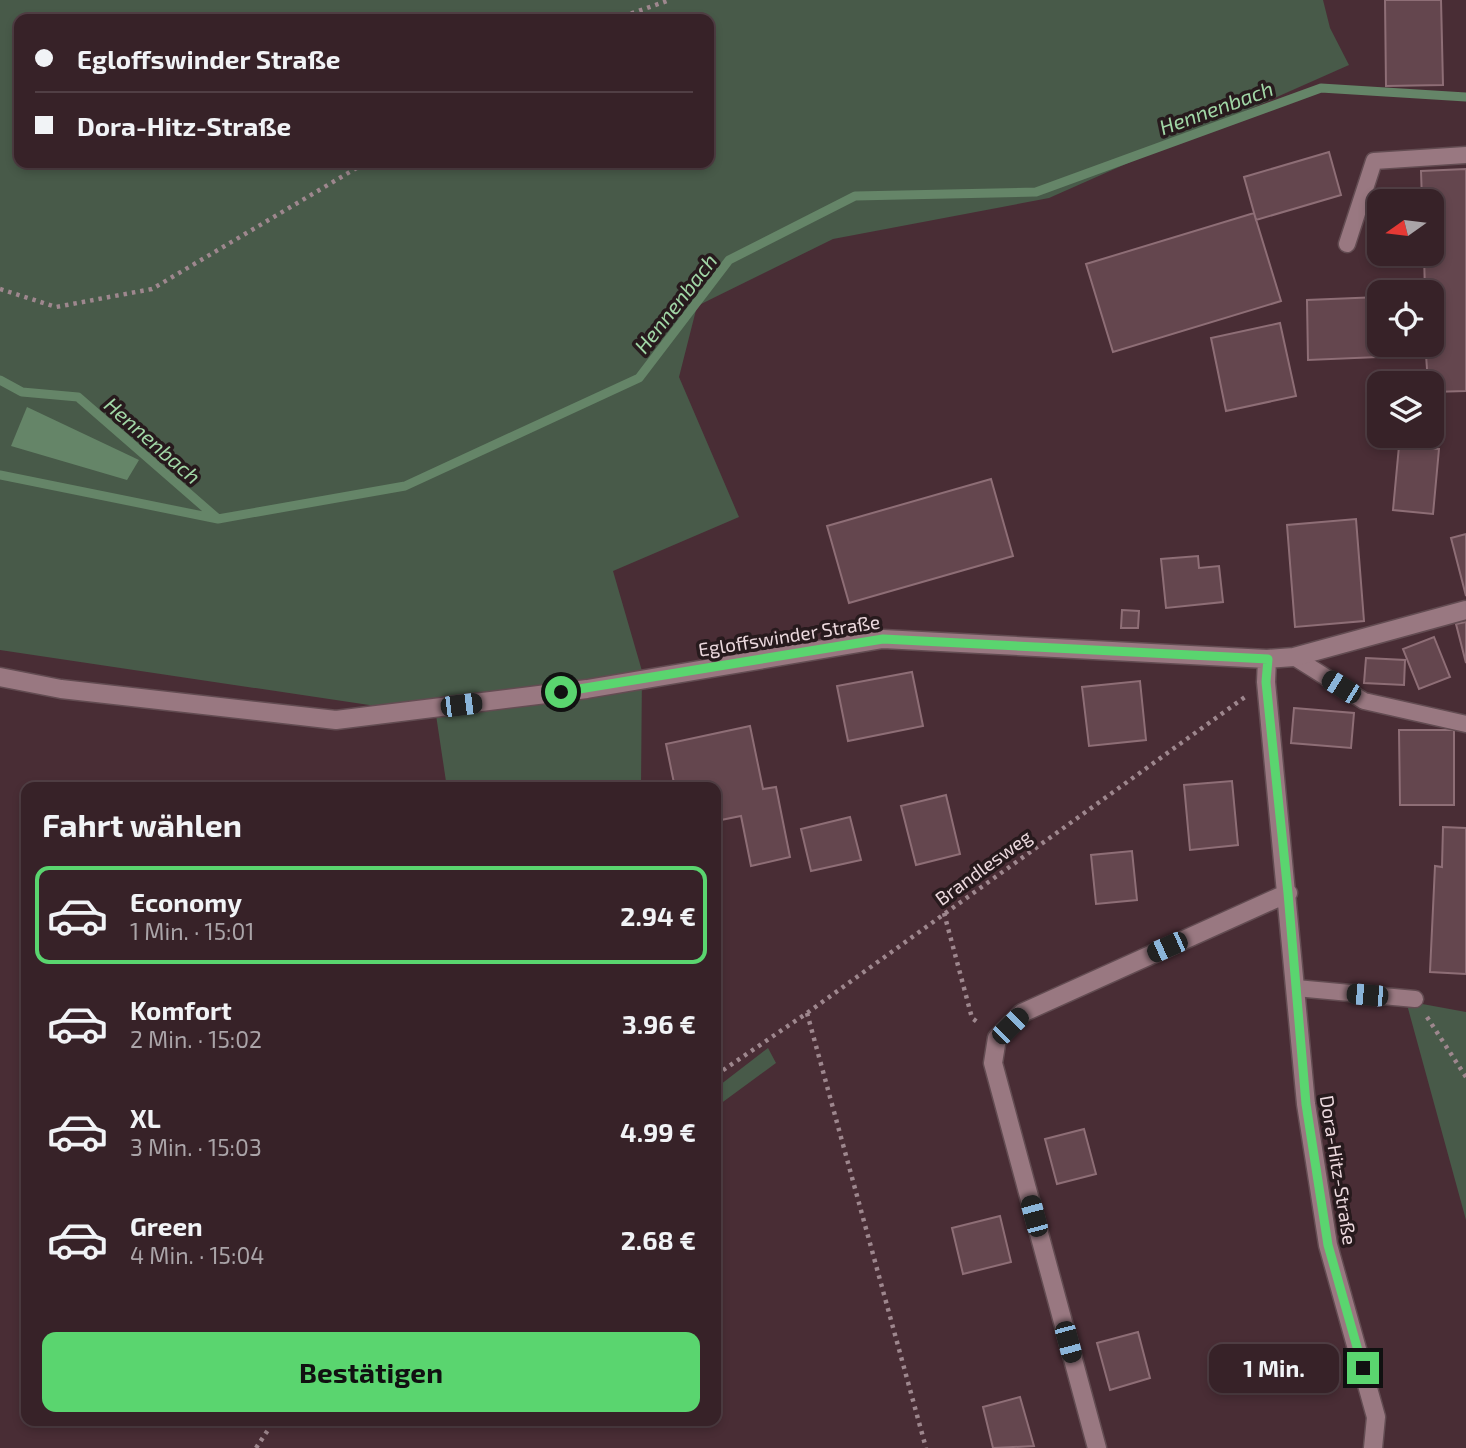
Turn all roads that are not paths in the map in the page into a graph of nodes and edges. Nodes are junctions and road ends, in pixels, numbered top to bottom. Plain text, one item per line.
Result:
1 (1466, 155) edge
2 (1347, 244) dead end
3 (1466, 610) edge
4 (1294, 657) junction
5 (1268, 659) junction
6 (0, 677) edge
7 (1466, 724) edge
8 (1288, 893) junction
9 (1296, 988) junction
10 (1415, 999) road end
11 (1097, 1448) edge
12 (1373, 1448) edge

1 - 2 lane
3 - 4 street, Egloffswinder Straße
4 - 5 street, Egloffswinder Straße
4 - 7 lane
5 - 6 street, Egloffswinder Straße
5 - 8 street, Dora-Hitz-Straße
8 - 9 street, Dora-Hitz-Straße
8 - 11 street
9 - 10 lane
9 - 12 street, Dora-Hitz-Straße

